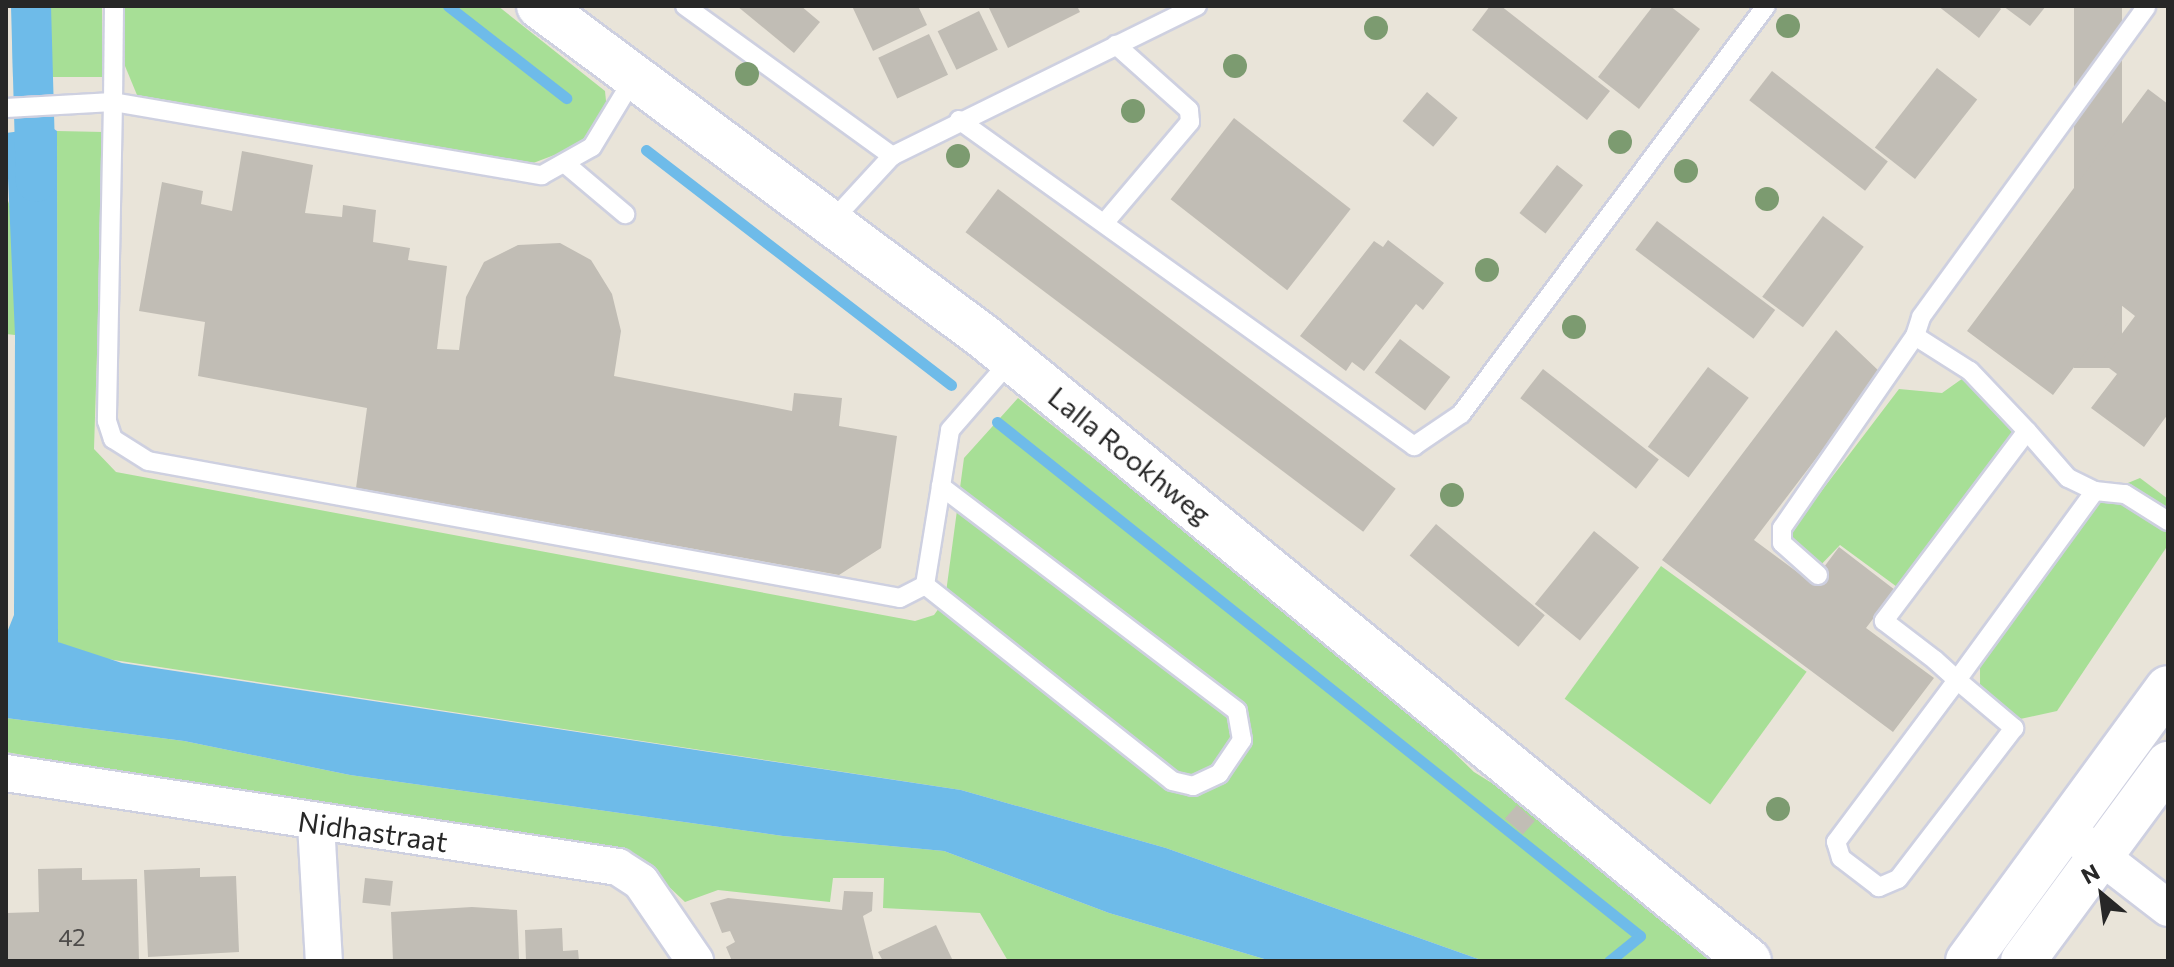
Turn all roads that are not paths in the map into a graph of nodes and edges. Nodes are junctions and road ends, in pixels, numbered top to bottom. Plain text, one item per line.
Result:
1 (114, 6) edge
2 (539, 6) edge
3 (685, 6) edge
4 (1197, 6) edge
5 (1766, 6) edge
6 (2146, 7) edge
7 (1116, 45) junction
8 (632, 81) junction
9 (113, 102) junction
10 (6, 108) edge
11 (959, 120) junction
12 (892, 156) junction
13 (568, 166) junction
14 (625, 214) dead end
15 (1106, 221) junction
16 (829, 224) junction
17 (1915, 336) junction
18 (1012, 359) junction
19 (2027, 431) junction
20 (941, 486) junction
21 (2095, 491) junction
22 (2168, 521) edge
23 (1818, 575) dead end
24 (925, 585) junction
25 (1957, 680) junction
26 (2168, 688) edge
27 (2168, 764) edge
28 (6, 773) edge
29 (316, 824) junction
30 (2082, 842) junction
31 (2168, 908) edge
32 (1713, 944) edge
33 (324, 961) edge
34 (695, 961) edge
35 (1749, 961) edge
36 (1968, 961) edge
37 (2023, 961) edge

1 - 9 lane
2 - 8 street, Lalla Rookhweg
3 - 12 lane
4 - 7 lane
5 - 15 lane
6 - 17 lane
7 - 11 lane
7 - 15 lane
8 - 13 lane
8 - 16 street, Lalla Rookhweg
9 - 10 lane
9 - 13 lane
9 - 24 lane
11 - 12 lane
11 - 15 lane
12 - 16 lane
13 - 14 lane
16 - 18 street, Lalla Rookhweg
17 - 19 lane
17 - 23 lane
18 - 20 lane
18 - 32 street, Lalla Rookhweg
19 - 21 lane
19 - 25 lane
20 - 24 lane
20 - 24 lane
21 - 22 lane
21 - 25 lane
25 - 25 lane
26 - 30 street
27 - 30 street
28 - 29 street, Nidhastraat
29 - 33 street
29 - 34 street, Nidhastraat
30 - 31 street
30 - 36 street
30 - 37 street
32 - 35 street, Lalla Rookhweg

